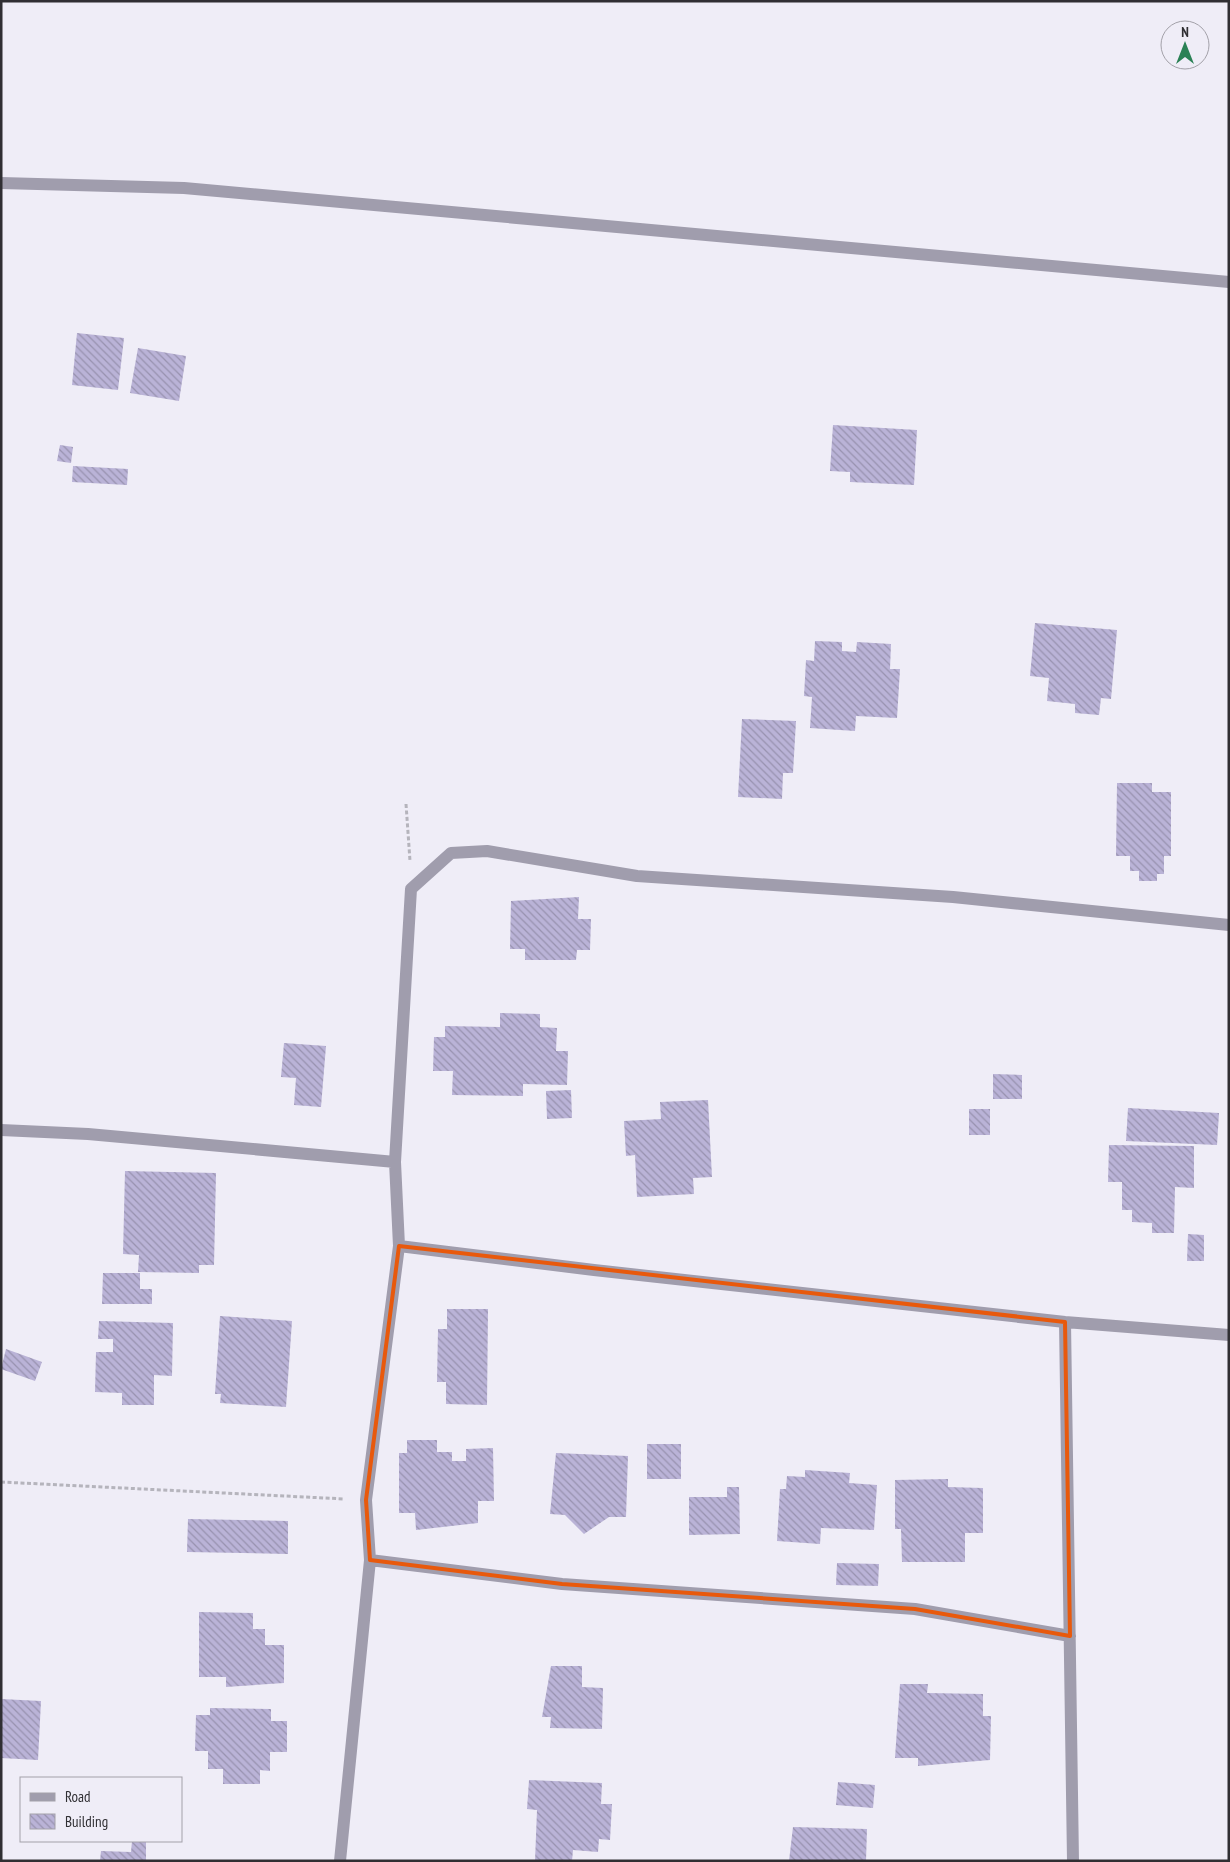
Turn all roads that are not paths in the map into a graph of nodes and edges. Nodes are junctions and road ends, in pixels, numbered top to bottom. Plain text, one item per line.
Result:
1 (1, 184) edge
2 (1229, 282) edge
3 (1229, 925) edge
4 (1, 1130) edge
5 (395, 1162) junction
6 (399, 1246) junction
7 (1065, 1322) junction
8 (1229, 1335) edge
9 (370, 1560) junction
10 (1070, 1636) junction
11 (340, 1861) edge
12 (1073, 1861) edge

1 - 2 street
3 - 5 street
4 - 5 street
5 - 6 street
6 - 7 street
6 - 9 street
7 - 8 street
7 - 10 street
9 - 10 street
9 - 11 street
10 - 12 street

